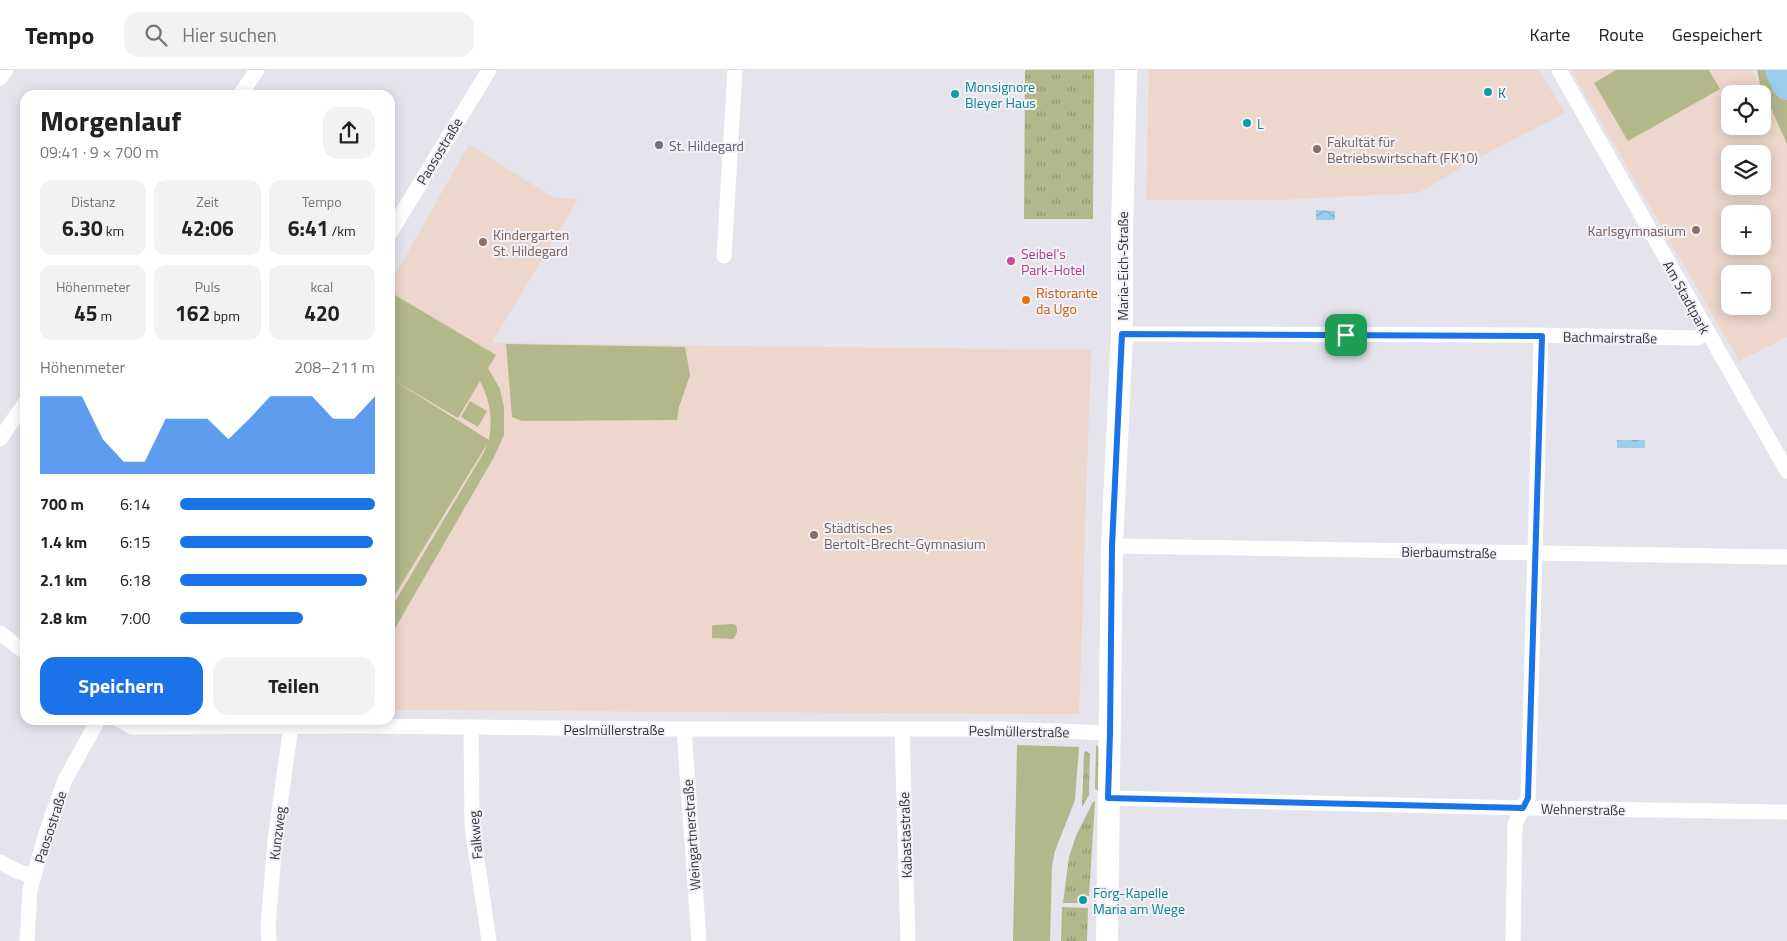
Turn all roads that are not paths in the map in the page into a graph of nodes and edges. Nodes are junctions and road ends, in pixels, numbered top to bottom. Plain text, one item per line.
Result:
1 (6, 70) edge
2 (257, 70) edge
3 (489, 70) edge
4 (735, 70) edge
5 (1126, 70) edge
6 (1559, 70) edge
7 (0, 78) edge
8 (243, 90) edge
9 (395, 225) edge
10 (724, 256) dead end
11 (1707, 332) junction
12 (1122, 334) junction
13 (1542, 336) junction
14 (20, 410) edge
15 (0, 439) edge
16 (1787, 471) edge
17 (1112, 546) junction
18 (1535, 553) junction
19 (1787, 557) edge
20 (0, 633) edge
21 (20, 648) edge
22 (95, 725) edge
23 (128, 725) edge
24 (291, 726) junction
25 (471, 727) junction
26 (684, 729) junction
27 (902, 730) junction
28 (1110, 733) junction
29 (1108, 798) junction
30 (1523, 808) junction
31 (1787, 812) edge
32 (0, 862) edge
33 (34, 876) junction
34 (27, 941) edge
35 (268, 941) edge
36 (489, 941) edge
37 (699, 941) edge
38 (908, 941) edge
39 (1107, 941) edge
40 (1513, 941) edge

1 - 7 street
2 - 8 street
3 - 9 street, Paosostraße
4 - 10 street
5 - 12 street, Maria-Eich-Straße
6 - 11 street, Am Stadtpark
11 - 13 street, Bachmairstraße
11 - 16 street, Am Stadtpark
12 - 13 street, Bachmairstraße
12 - 17 street, Maria-Eich-Straße
13 - 18 street
14 - 15 street
17 - 18 street, Bierbaumstraße
17 - 28 street, Maria-Eich-Straße
18 - 19 street, Bierbaumstraße
18 - 30 street
20 - 21 street
22 - 33 street, Paosostraße
23 - 24 street, Peslmüllerstraße
24 - 25 street, Peslmüllerstraße
24 - 35 street, Kunzweg
25 - 26 street, Peslmüllerstraße
25 - 36 street, Falkweg
26 - 27 street, Peslmüllerstraße
26 - 37 street, Weingartnerstraße
27 - 28 street, Peslmüllerstraße
27 - 38 street, Kabastastraße
28 - 29 street, Maria-Eich-Straße
29 - 30 street, Wehnerstraße
29 - 39 street, Maria-Eich-Straße
30 - 31 street, Wehnerstraße
30 - 40 street
32 - 33 street
33 - 34 street, Paosostraße

